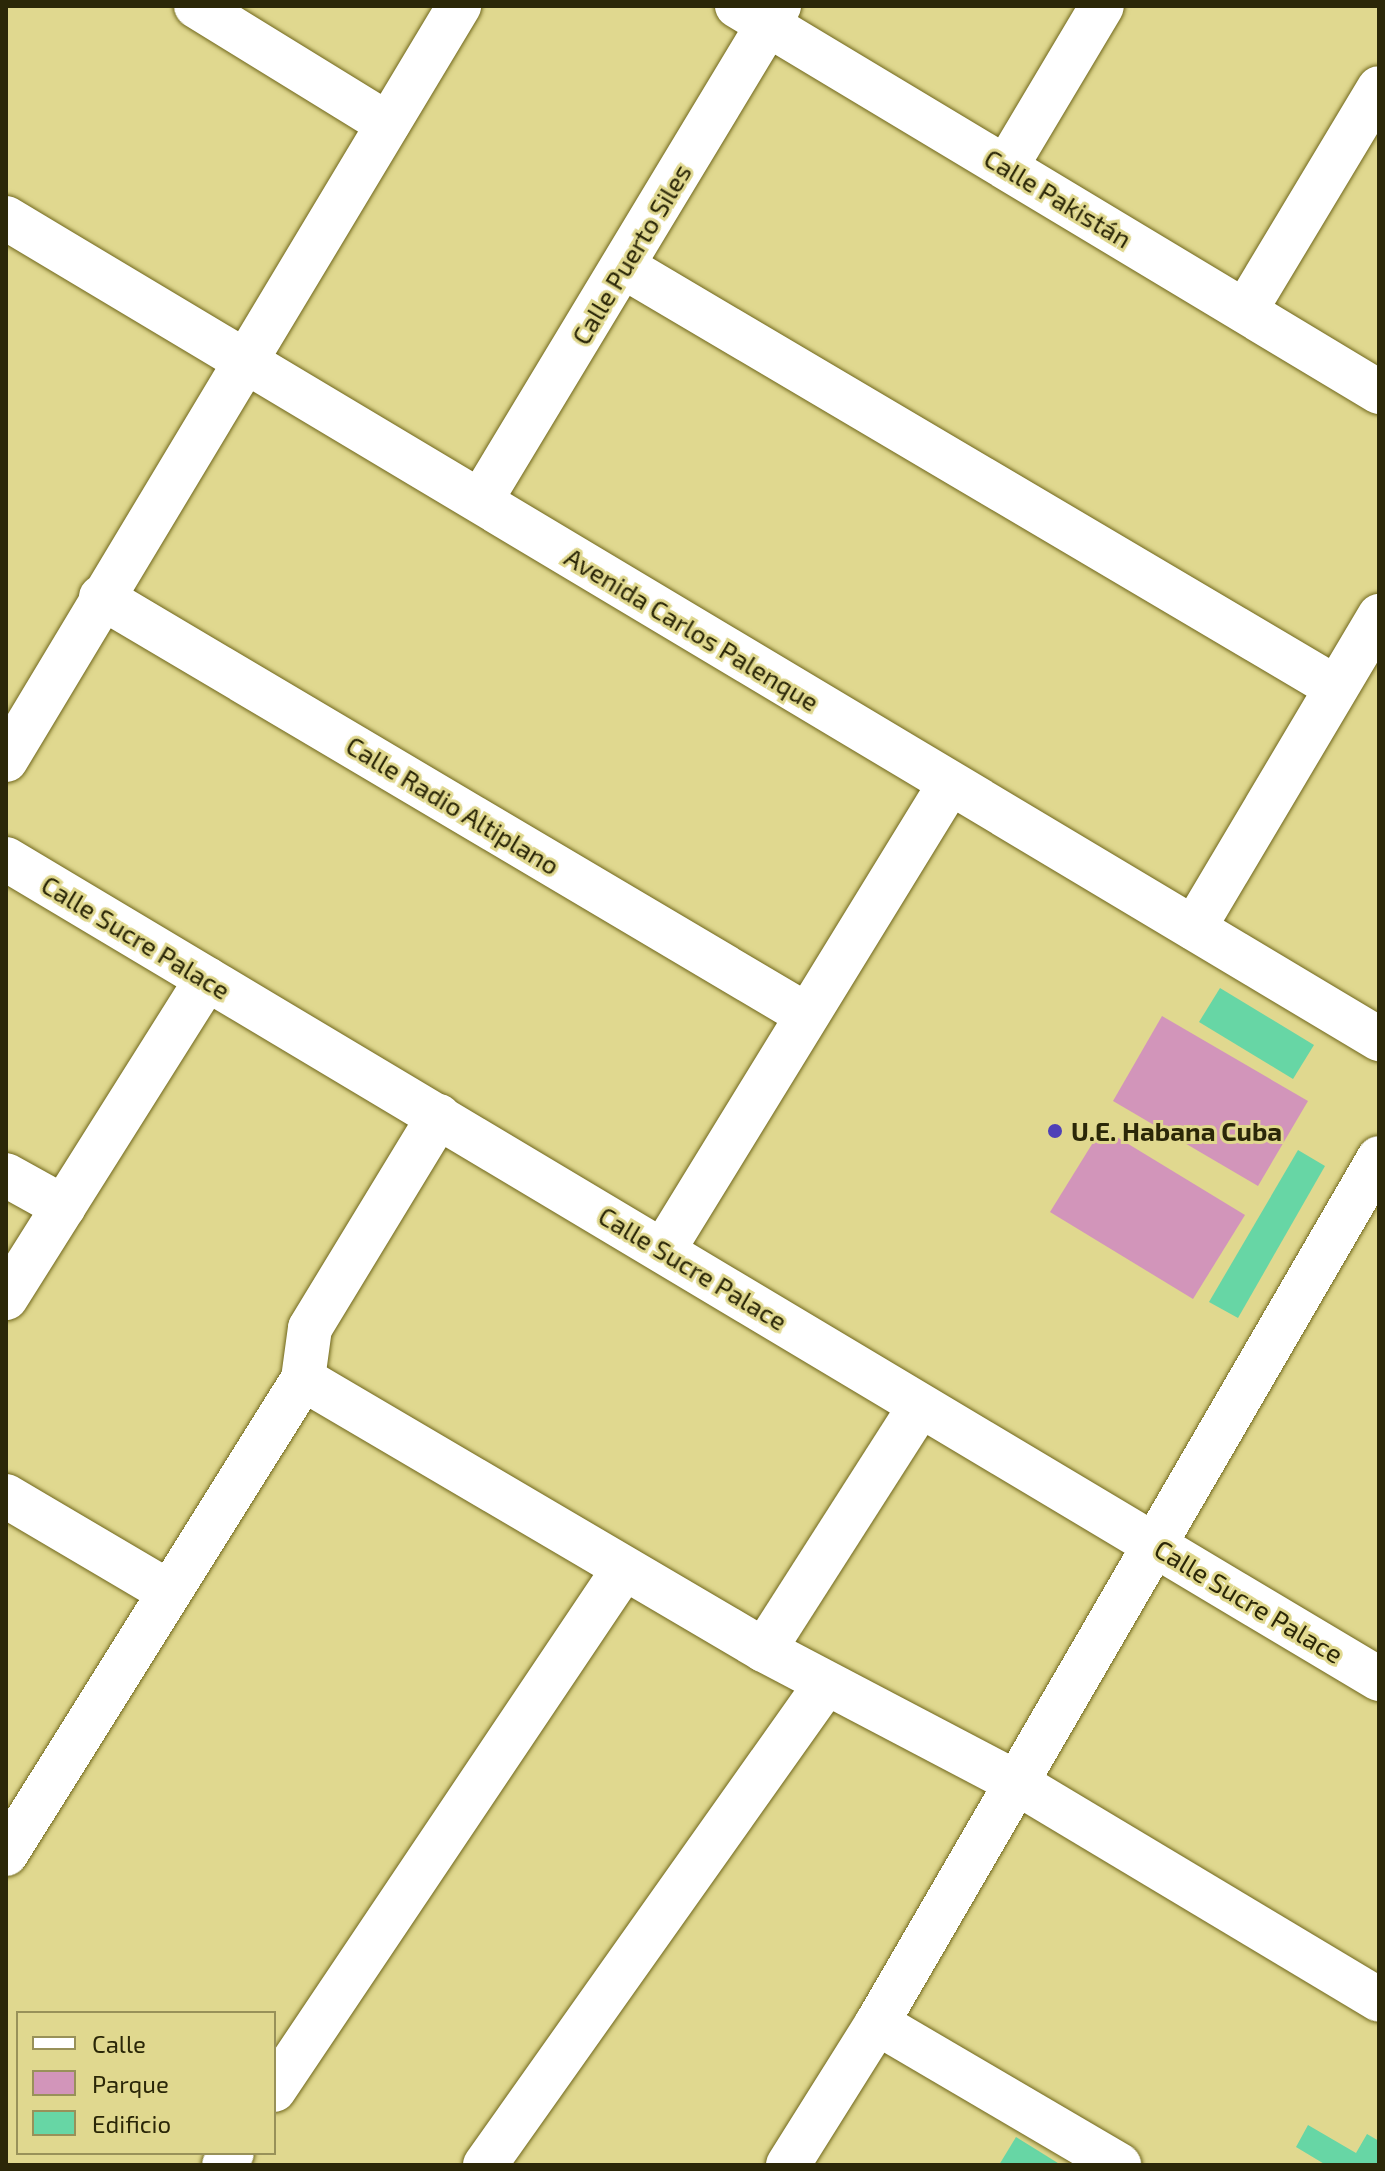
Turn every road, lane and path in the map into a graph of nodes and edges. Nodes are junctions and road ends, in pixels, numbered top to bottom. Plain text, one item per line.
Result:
1 (196, 6) edge
2 (459, 6) edge
3 (1102, 6) edge
4 (761, 12) edge
5 (1379, 88) edge
6 (388, 124) junction
7 (1006, 167) junction
8 (6, 219) edge
9 (624, 267) junction
10 (1245, 311) junction
11 (245, 357) junction
12 (1379, 392) edge
13 (481, 500) junction
14 (101, 597) junction
15 (1379, 616) edge
16 (1335, 687) junction
17 (6, 760) edge
18 (949, 785) junction
19 (6, 859) edge
20 (1194, 928) junction
21 (207, 979) junction
22 (805, 1014) junction
23 (1379, 1039) edge
24 (439, 1116) junction
25 (1379, 1158) edge
26 (6, 1175) edge
27 (64, 1207) junction
28 (664, 1249) junction
29 (6, 1298) edge
30 (303, 1379) junction
31 (919, 1408) junction
32 (6, 1496) edge
33 (1155, 1543) junction
34 (623, 1570) junction
35 (169, 1592) junction
36 (764, 1650) junction
37 (1379, 1679) edge
38 (825, 1685) junction
39 (1017, 1783) junction
40 (6, 1854) edge
41 (1379, 2000) edge
42 (877, 2023) junction
43 (276, 2087) edge
44 (1113, 2163) edge
45 (485, 2165) edge
46 (788, 2165) edge

1 - 6 street
2 - 6 street
3 - 7 street
4 - 7 street, Calle Pakistán
4 - 9 street, Calle Puerto Siles
5 - 10 street
6 - 11 street
7 - 10 street, Calle Pakistán
8 - 11 street, Avenida Carlos Palenque
9 - 13 street, Calle Puerto Siles
9 - 16 street
10 - 12 street, Calle Pakistán
11 - 13 street, Avenida Carlos Palenque
11 - 14 street
13 - 18 street, Avenida Carlos Palenque
14 - 17 street
14 - 22 street, Calle Radio Altiplano
15 - 16 street
16 - 20 street
18 - 20 street, Avenida Carlos Palenque
18 - 22 street
19 - 21 street, Calle Sucre Palace
20 - 23 street, Avenida Carlos Palenque
21 - 24 street, Calle Sucre Palace
21 - 27 street
22 - 28 street
24 - 28 street, Calle Sucre Palace
24 - 30 street
25 - 33 street
26 - 27 street
27 - 29 street
28 - 31 street, Calle Sucre Palace
30 - 34 street
30 - 35 street
31 - 33 street, Calle Sucre Palace
31 - 36 street
32 - 35 street
33 - 37 street, Calle Sucre Palace
33 - 39 street
34 - 36 street
34 - 43 street
35 - 40 street
36 - 38 street
38 - 39 street
38 - 45 street
39 - 41 street
39 - 42 street
42 - 44 street
42 - 46 street

